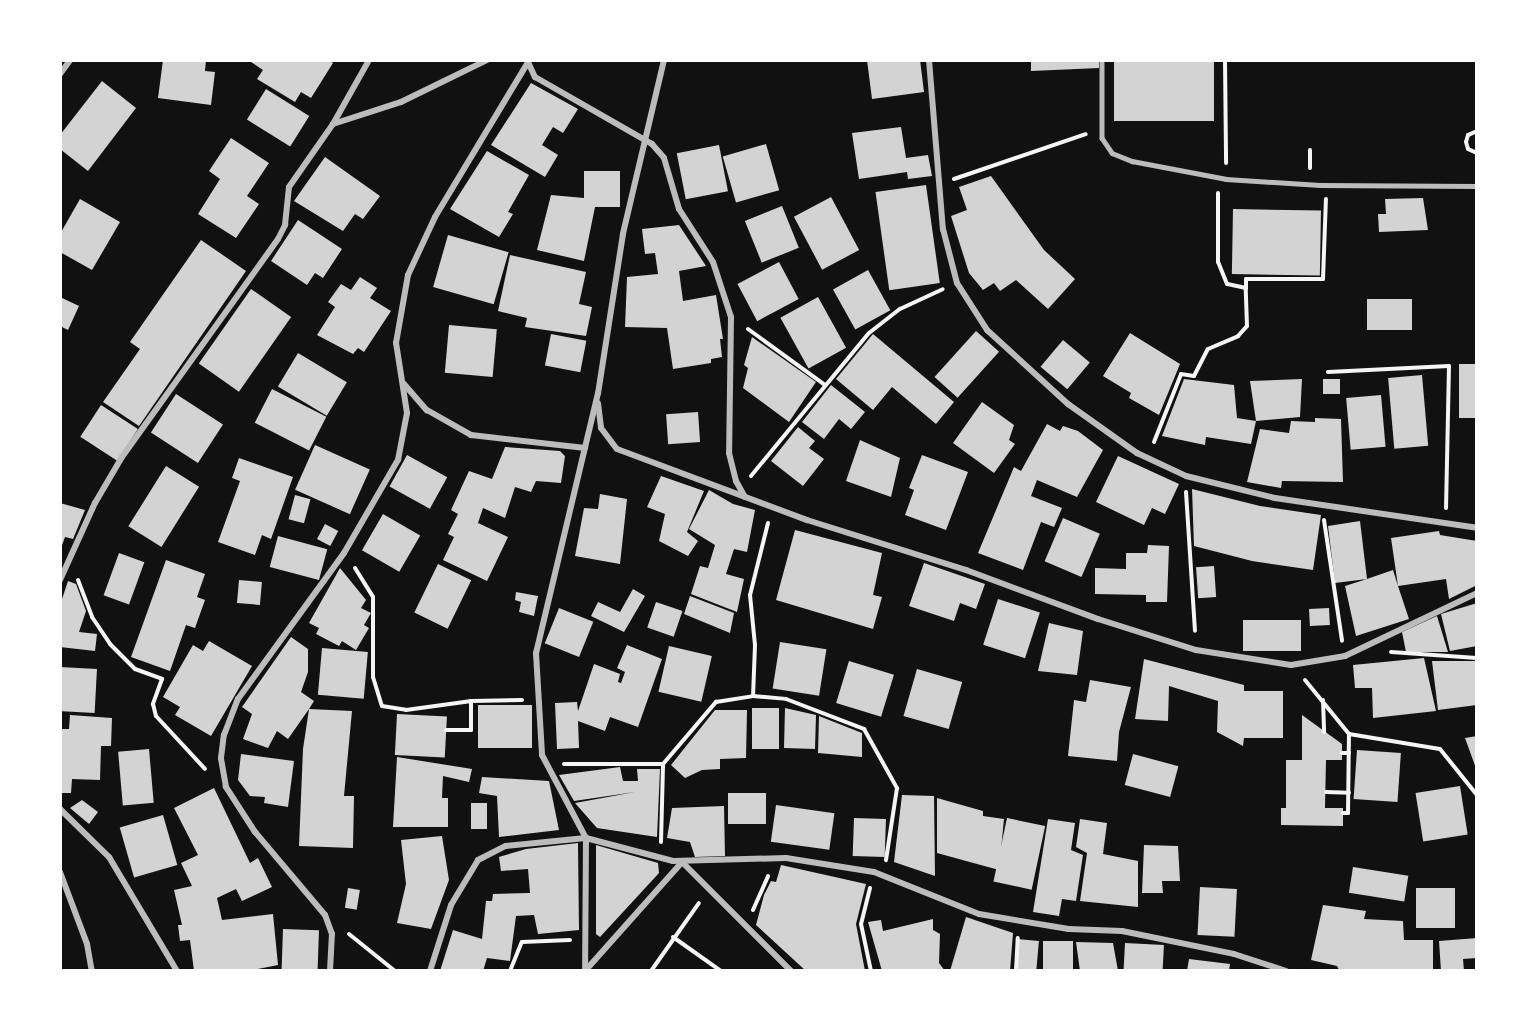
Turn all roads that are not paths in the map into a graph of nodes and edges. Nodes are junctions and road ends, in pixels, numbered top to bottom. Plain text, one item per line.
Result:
1 (70, 60) edge
2 (369, 60) edge
3 (487, 60) edge
4 (664, 60) edge
5 (928, 60) edge
6 (1102, 60) edge
7 (527, 61) edge
8 (60, 74) edge
9 (333, 124) junction
10 (644, 139) junction
11 (1477, 186) edge
12 (398, 369) junction
13 (598, 393) junction
14 (585, 448) junction
15 (746, 498) junction
16 (1477, 528) edge
17 (60, 580) edge
18 (1477, 593) edge
19 (60, 809) edge
20 (586, 838) junction
21 (682, 862) junction
22 (60, 872) edge
23 (92, 971) edge
24 (177, 971) edge
25 (330, 971) edge
26 (430, 971) edge
27 (585, 971) edge
28 (791, 971) edge
29 (1286, 971) edge

1 - 8 street
2 - 9 street
3 - 9 street
4 - 10 street
5 - 16 street
6 - 11 lane
7 - 10 street
7 - 12 street
9 - 17 street
10 - 13 street
10 - 15 street
12 - 14 street
12 - 25 street
13 - 14 street
13 - 15 street
14 - 20 street
15 - 18 street
19 - 24 street
20 - 21 street
20 - 26 street
20 - 27 street
21 - 27 street
21 - 28 street
21 - 29 street
22 - 23 street

